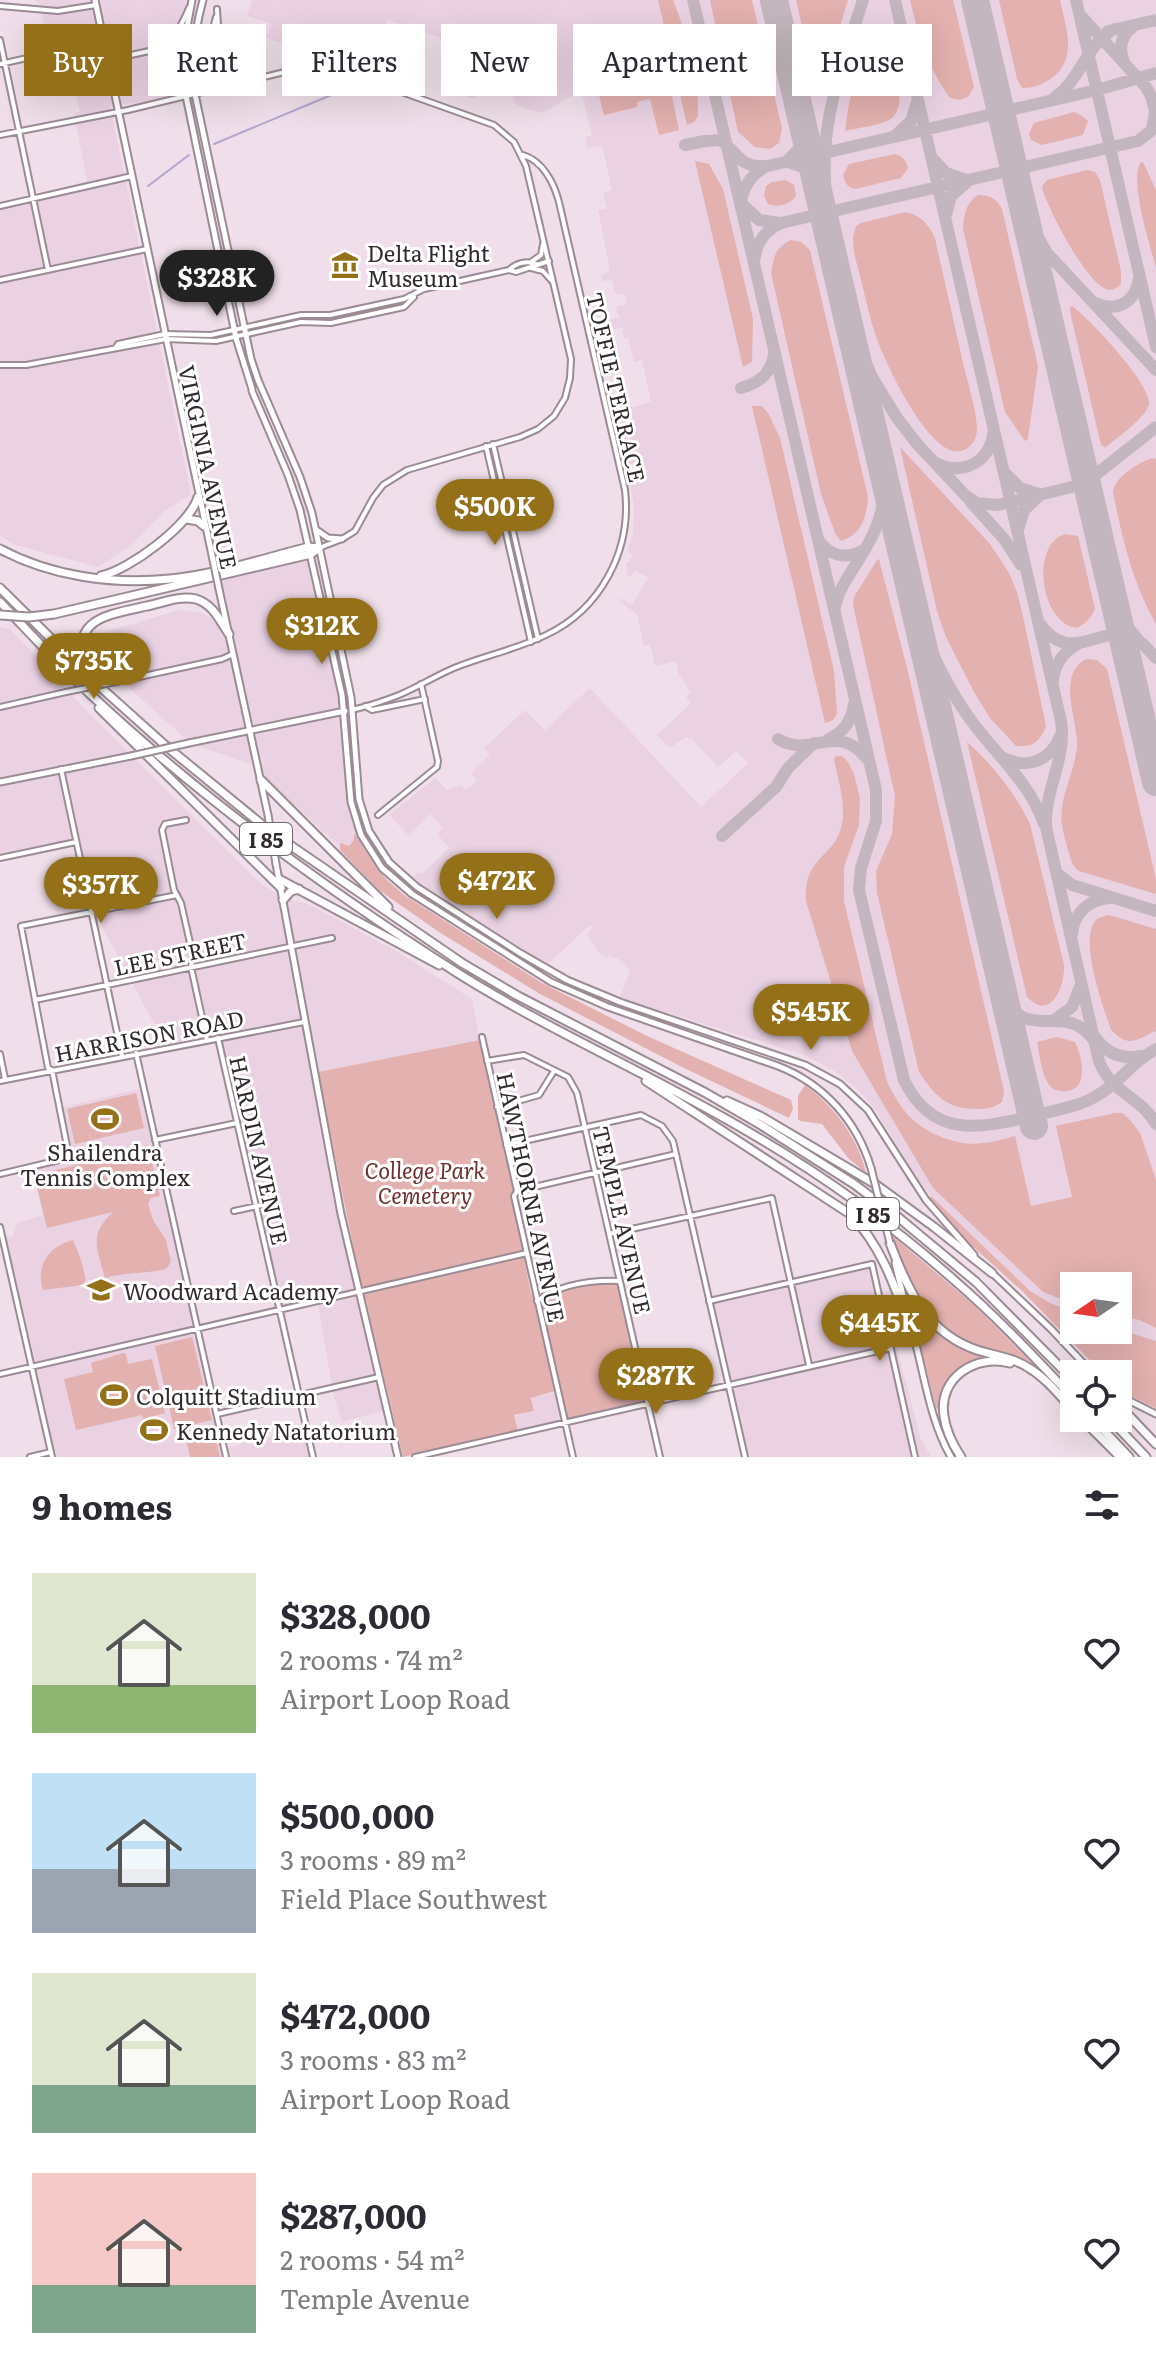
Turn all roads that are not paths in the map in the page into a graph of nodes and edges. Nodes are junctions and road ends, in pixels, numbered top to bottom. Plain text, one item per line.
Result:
1 (203, 0) edge
2 (219, 0) edge
3 (96, 2) edge
4 (191, 3) edge
5 (0, 6) edge
6 (217, 9) junction
7 (101, 24) edge
8 (187, 24) edge
9 (198, 24) edge
10 (214, 24) edge
11 (218, 24) edge
12 (0, 40) edge
13 (146, 52) joint
14 (132, 55) edge
15 (24, 58) edge
16 (2, 63) edge
17 (266, 77) edge
18 (115, 96) edge
19 (186, 96) joint
20 (195, 96) edge
21 (118, 111) junction
22 (19, 131) junction
23 (0, 135) edge
24 (522, 156) junction
25 (132, 176) junction
26 (33, 199) junction
27 (0, 206) edge
28 (544, 241) junction
29 (147, 249) junction
30 (549, 261) junction
31 (533, 265) junction
32 (48, 270) junction
33 (0, 280) edge
34 (553, 282) junction
35 (417, 294) junction
36 (243, 328) junction
37 (234, 330) junction
38 (245, 335) junction
39 (166, 336) junction
40 (236, 338) junction
41 (0, 365) edge
42 (493, 444) junction
43 (486, 446) junction
44 (198, 497) junction
45 (508, 510) junction
46 (501, 512) junction
47 (187, 519) junction
48 (204, 526) junction
49 (314, 526) junction
50 (342, 539) junction
51 (319, 548) junction
52 (0, 549) edge
53 (310, 551) junction
54 (519, 556) junction
55 (512, 558) junction
56 (93, 578) junction
57 (0, 588) edge
58 (527, 593) junction
59 (521, 594) junction
60 (0, 602) edge
61 (0, 615) edge
62 (229, 634) junction
63 (538, 639) junction
64 (531, 642) junction
65 (233, 654) junction
66 (92, 678) junction
67 (421, 684) junction
68 (89, 693) junction
69 (425, 699) junction
70 (365, 706) junction
71 (0, 707) edge
72 (352, 710) junction
73 (343, 712) junction
74 (250, 730) junction
75 (61, 769) junction
76 (261, 780) junction
77 (0, 782) edge
78 (378, 815) dead end
79 (186, 820) dead end
80 (77, 842) junction
81 (0, 858) edge
82 (276, 864) junction
83 (261, 870) junction
84 (279, 879) junction
85 (281, 888) junction
86 (299, 889) junction
87 (177, 895) junction
88 (283, 900) junction
89 (92, 912) junction
90 (332, 938) dead end
91 (291, 946) junction
92 (462, 963) junction
93 (191, 967) junction
94 (454, 971) junction
95 (107, 985) junction
96 (35, 1000) junction
97 (304, 1022) junction
98 (482, 1037) dead end
99 (218, 1038) junction
100 (207, 1040) junction
101 (136, 1053) junction
102 (0, 1054) edge
103 (122, 1056) junction
104 (487, 1061) junction
105 (52, 1070) junction
106 (554, 1071) junction
107 (638, 1074) junction
108 (3, 1080) edge
109 (706, 1093) junction
110 (497, 1107) junction
111 (237, 1123) junction
112 (585, 1127) junction
113 (155, 1140) junction
114 (506, 1145) junction
115 (676, 1154) junction
116 (595, 1172) junction
117 (0, 1174) edge
118 (517, 1191) junction
119 (276, 1202) dead end
120 (256, 1207) junction
121 (234, 1211) dead end
122 (690, 1216) junction
123 (0, 1227) edge
124 (609, 1234) junction
125 (890, 1243) junction
126 (527, 1253) junction
127 (992, 1273) junction
128 (620, 1281) junction
129 (791, 1282) junction
130 (359, 1292) junction
131 (537, 1301) junction
132 (709, 1301) junction
133 (279, 1310) junction
134 (197, 1329) junction
135 (915, 1342) junction
136 (891, 1348) junction
137 (1080, 1360) edge
138 (810, 1366) junction
139 (32, 1367) junction
140 (1060, 1367) edge
141 (0, 1374) edge
142 (379, 1377) junction
143 (728, 1385) junction
144 (1060, 1385) edge
145 (1050, 1386) junction
146 (299, 1395) junction
147 (1060, 1396) edge
148 (1132, 1402) edge
149 (648, 1403) junction
150 (217, 1414) junction
151 (1156, 1414) edge
152 (1132, 1419) edge
153 (565, 1422) junction
154 (1095, 1432) edge
155 (1105, 1432) edge
156 (1122, 1432) edge
157 (1156, 1444) edge
158 (52, 1455) edge
159 (30, 1457) edge
160 (226, 1457) edge
161 (313, 1457) edge
162 (398, 1457) edge
163 (415, 1457) edge
164 (573, 1457) edge
165 (660, 1457) edge
166 (745, 1457) edge
167 (915, 1457) edge
168 (951, 1457) edge
169 (961, 1457) edge
170 (1120, 1457) edge
171 (1129, 1457) edge
172 (1146, 1457) edge

1 - 9 main road
2 - 6 street
3 - 5 street
3 - 7 main road, VIRGINIA AVENUE
4 - 8 main road
4 - 13 street
6 - 10 street
6 - 11 street
12 - 16 street
13 - 14 street
15 - 16 street
16 - 22 street
17 - 24 street, TOFFIE TERRACE
18 - 21 main road, VIRGINIA AVENUE
19 - 21 street
19 - 37 main road
20 - 36 main road
21 - 22 street
21 - 25 main road, VIRGINIA AVENUE
22 - 23 street
22 - 26 street
24 - 28 street
24 - 63 street, TOFFIE TERRACE
25 - 26 street
25 - 29 main road, VIRGINIA AVENUE
26 - 27 street
26 - 32 street
28 - 30 street
28 - 31 street
29 - 32 street
29 - 39 main road, VIRGINIA AVENUE
30 - 31 street
30 - 34 street
31 - 34 street
31 - 35 street
32 - 33 street
34 - 42 street
35 - 36 street
35 - 38 street
36 - 37 street
36 - 38 main road
37 - 39 street
37 - 40 main road
38 - 40 street
38 - 49 main road
39 - 40 street
39 - 41 street
39 - 44 main road, VIRGINIA AVENUE
40 - 53 main road
42 - 43 street
42 - 45 street
43 - 46 street
43 - 50 street
44 - 47 highway
44 - 48 main road, VIRGINIA AVENUE
45 - 46 street
45 - 54 street
46 - 55 street
47 - 48 highway
47 - 56 highway
48 - 62 main road, VIRGINIA AVENUE, bridge
49 - 50 main road
49 - 51 main road
50 - 51 street
51 - 53 highway
51 - 72 main road
52 - 56 highway
53 - 56 highway
53 - 61 highway, bridge
53 - 73 main road
54 - 55 street
54 - 58 street
55 - 59 street
57 - 66 highway, I 85
58 - 59 street
58 - 63 street
59 - 64 street
60 - 68 highway, I 85
62 - 65 main road, VIRGINIA AVENUE
62 - 66 highway
63 - 64 street, TOFFIE TERRACE
64 - 67 street, TOFFIE TERRACE
65 - 71 street, bridge
65 - 74 main road, VIRGINIA AVENUE
66 - 92 highway, I 85
67 - 69 street
67 - 70 street, TOFFIE TERRACE
68 - 83 highway
68 - 94 highway, I 85
69 - 70 street
69 - 78 street
70 - 72 street, TOFFIE TERRACE
72 - 73 main road, TOFFIE TERRACE
72 - 127 main road
73 - 74 main road, TOFFIE TERRACE
73 - 125 main road, bridge
74 - 75 main road, TOFFIE TERRACE, bridge
74 - 76 main road, VIRGINIA AVENUE
75 - 77 main road, TOFFIE TERRACE
75 - 80 street
76 - 82 main road, VIRGINIA AVENUE, bridge
76 - 92 highway
79 - 87 street, HARDIN AVENUE
80 - 81 street
80 - 89 street
82 - 83 highway
82 - 84 main road, VIRGINIA AVENUE
83 - 85 highway
84 - 85 main road, VIRGINIA AVENUE
84 - 86 highway
85 - 88 main road, VIRGINIA AVENUE
86 - 88 highway
86 - 94 highway
87 - 89 street
87 - 93 street, HARDIN AVENUE
88 - 91 main road, VIRGINIA AVENUE
89 - 95 street
89 - 96 street
90 - 91 street, LEE STREET
91 - 93 street, LEE STREET
91 - 97 main road, VIRGINIA AVENUE
92 - 109 highway, I 85
93 - 95 street, LEE STREET
93 - 100 street, HARDIN AVENUE
94 - 107 highway, I 85
95 - 96 street, LEE STREET
95 - 103 street
96 - 105 street
97 - 99 street, HARRISON ROAD
97 - 130 main road, VIRGINIA AVENUE
98 - 104 street, HAWTHORNE AVENUE
99 - 100 street, HARRISON ROAD
99 - 111 street, HARDIN AVENUE
100 - 101 street, HARRISON ROAD
101 - 103 street, HARRISON ROAD
101 - 113 street
102 - 108 street
103 - 105 street, HARRISON ROAD
104 - 106 street, TEMPLE AVENUE
104 - 110 street, HAWTHORNE AVENUE
105 - 108 street, HARRISON ROAD
105 - 117 street
106 - 110 street
106 - 112 street, TEMPLE AVENUE
107 - 135 highway
107 - 144 highway, I 85
109 - 127 highway
109 - 140 highway, I 85
110 - 114 street, HAWTHORNE AVENUE
111 - 113 street
111 - 120 street, HARDIN AVENUE
112 - 114 street
112 - 115 street
112 - 116 street, TEMPLE AVENUE
113 - 134 street
114 - 118 street, HAWTHORNE AVENUE
115 - 116 street
115 - 122 street
116 - 118 street
116 - 124 street, TEMPLE AVENUE
118 - 126 street, HAWTHORNE AVENUE
119 - 120 street
120 - 121 street
120 - 133 street, HARDIN AVENUE
122 - 124 street
122 - 129 street
122 - 132 street
123 - 139 street
124 - 128 street, TEMPLE AVENUE
125 - 135 main road
125 - 145 highway
126 - 130 street
126 - 131 street, HAWTHORNE AVENUE
127 - 137 main road
128 - 131 street
128 - 149 street, TEMPLE AVENUE
129 - 132 street
129 - 136 street
129 - 138 street
130 - 133 street
130 - 142 main road, VIRGINIA AVENUE
131 - 153 street, HAWTHORNE AVENUE
132 - 143 street
133 - 134 street
133 - 146 street, HARDIN AVENUE
134 - 139 street
134 - 150 street
135 - 168 main road
136 - 138 street
136 - 167 street
138 - 143 street
139 - 141 street
139 - 158 street
142 - 146 street
142 - 162 main road, VIRGINIA AVENUE
143 - 149 street
143 - 166 street
145 - 147 highway
145 - 169 highway
146 - 150 street
146 - 161 street, HARDIN AVENUE
148 - 151 main road
149 - 153 street
149 - 165 street, TEMPLE AVENUE
150 - 160 street
152 - 157 highway
153 - 163 street
153 - 164 street, HAWTHORNE AVENUE
154 - 170 highway
155 - 171 highway
156 - 172 highway
158 - 159 street

